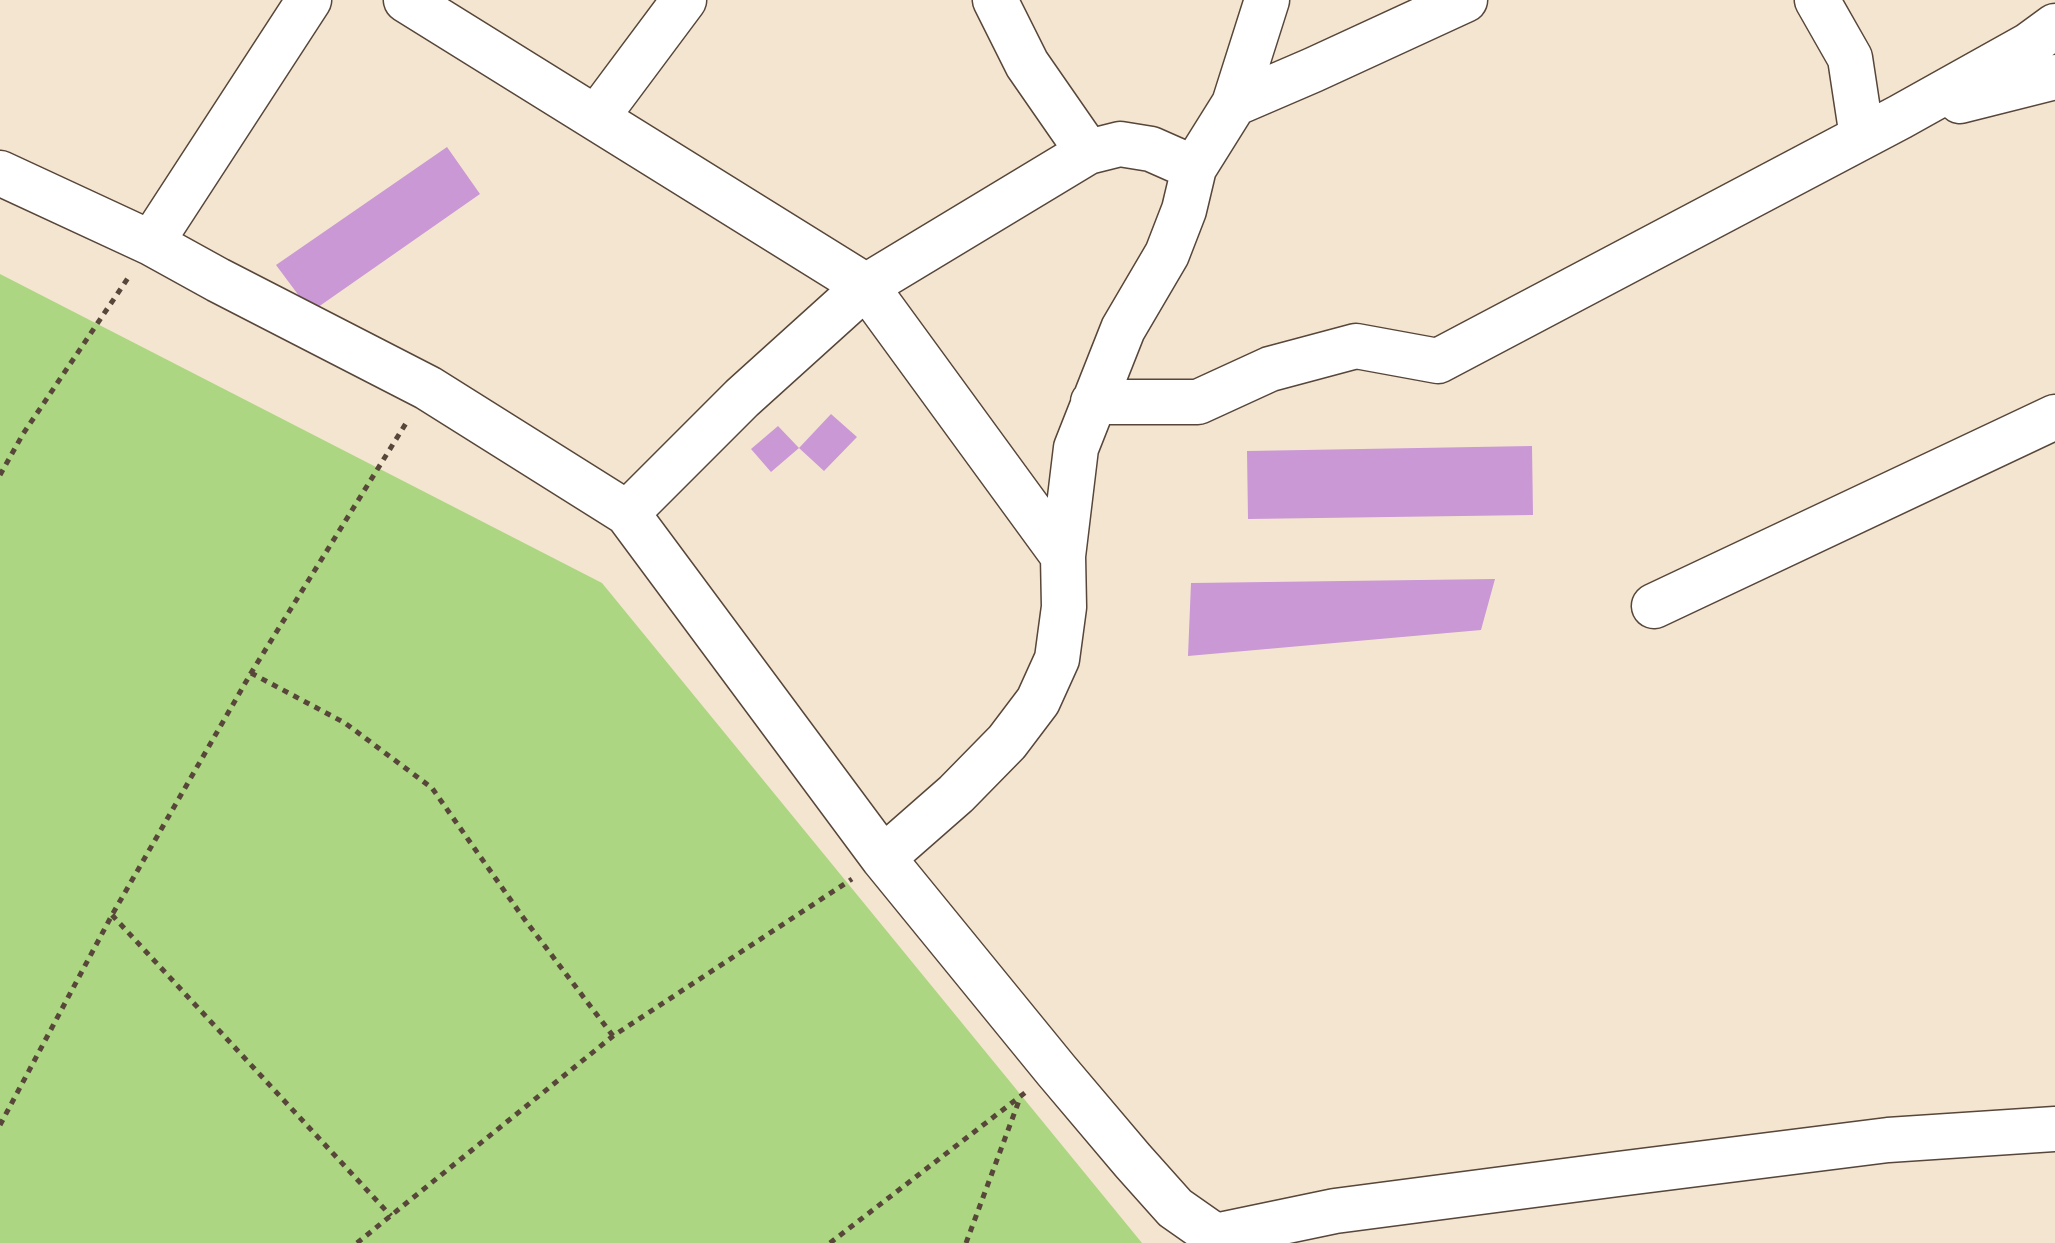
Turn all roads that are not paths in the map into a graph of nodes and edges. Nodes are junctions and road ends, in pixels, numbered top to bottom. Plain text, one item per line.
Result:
1 (309, 0) edge
2 (406, 0) edge
3 (684, 0) edge
4 (995, 0) edge
5 (1267, 0) edge
6 (1465, 0) edge
7 (1817, 0) edge
8 (2055, 26) edge
9 (2055, 77) edge
10 (1234, 104) junction
11 (1900, 117) junction
12 (596, 118) junction
13 (1862, 137) junction
14 (1088, 152) junction
15 (1194, 168) junction
16 (0, 173) edge
17 (151, 243) junction
18 (866, 286) junction
19 (1093, 402) junction
20 (2055, 417) edge
21 (627, 513) junction
22 (1063, 556) junction
23 (1654, 606) dead end
24 (883, 858) junction
25 (2055, 1129) edge

1 - 17 street
2 - 12 street
3 - 12 street
4 - 14 street
5 - 10 street
6 - 10 street
7 - 13 street
8 - 11 street
9 - 11 street
10 - 15 street
11 - 13 street
12 - 18 street
13 - 19 street
14 - 15 street
14 - 18 street
15 - 19 street
16 - 17 street
17 - 21 street
18 - 21 street
18 - 22 street
19 - 22 street
20 - 23 street
21 - 24 street
22 - 24 street
24 - 25 street

